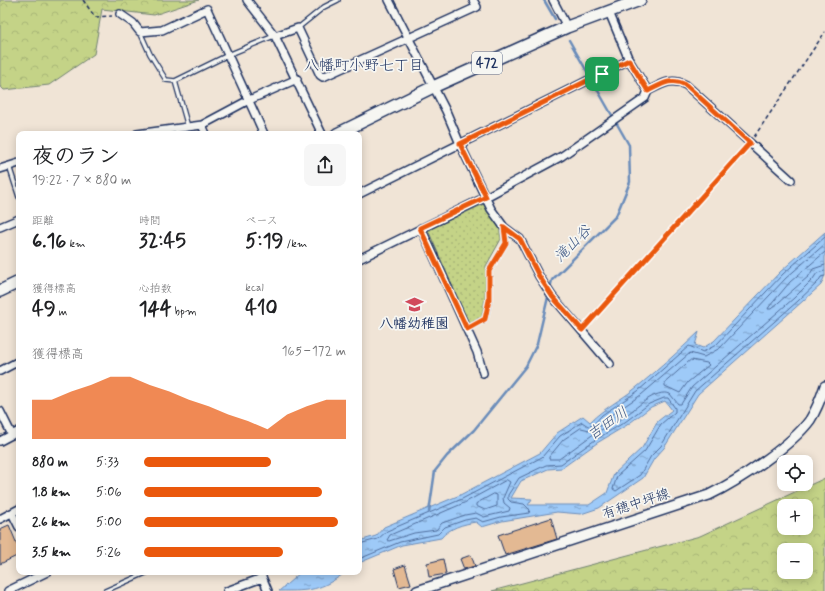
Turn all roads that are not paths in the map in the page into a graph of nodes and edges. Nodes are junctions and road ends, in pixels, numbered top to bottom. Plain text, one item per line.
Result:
1 (247, 0) edge
2 (338, 0) edge
3 (389, 0) edge
4 (473, 0) edge
5 (553, 0) edge
6 (640, 0) edge
7 (609, 12) junction
8 (120, 14) road end
9 (567, 27) junction
10 (298, 28) junction
11 (140, 32) junction
12 (275, 36) junction
13 (408, 38) junction
14 (228, 55) junction
15 (629, 60) junction
16 (297, 79) junction
17 (175, 81) junction
18 (433, 87) junction
19 (648, 91) junction
20 (248, 101) junction
21 (202, 125) junction
22 (189, 128) junction
23 (168, 131) edge
24 (205, 131) edge
25 (263, 131) edge
26 (321, 131) edge
27 (343, 131) edge
28 (460, 144) junction
29 (16, 164) edge
30 (8, 166) junction
31 (0, 169) edge
32 (790, 180) dead end
33 (16, 189) edge
34 (362, 193) edge
35 (486, 197) junction
36 (16, 221) edge
37 (0, 227) edge
38 (504, 227) junction
39 (420, 228) junction
40 (362, 257) edge
41 (16, 283) edge
42 (0, 291) edge
43 (467, 329) junction
44 (16, 362) edge
45 (610, 364) dead end
46 (0, 370) edge
47 (483, 373) dead end
48 (825, 386) edge
49 (0, 411) edge
50 (16, 433) edge
51 (12, 435) junction
52 (0, 441) edge
53 (16, 511) edge
54 (12, 513) junction
55 (0, 519) edge
56 (16, 521) edge
57 (40, 575) edge
58 (141, 575) edge
59 (261, 575) edge
60 (8, 591) edge
61 (105, 591) edge
62 (227, 591) edge
63 (268, 591) edge
64 (417, 591) edge

1 - 12 street
2 - 10 lane
3 - 13 street
4 - 13 street
5 - 9 street
6 - 7 highway, 472
7 - 9 highway, 472
7 - 15 street
8 - 11 street
9 - 18 highway, 472
10 - 12 street
10 - 13 street
11 - 14 street
11 - 17 lane
12 - 14 lane
12 - 16 street
13 - 18 street
14 - 17 lane
14 - 20 street
15 - 19 street
15 - 28 street
16 - 20 street
16 - 26 street
17 - 22 lane
18 - 27 highway, 472
18 - 28 street
19 - 32 street
19 - 35 street
20 - 21 street
20 - 25 street
21 - 22 street
21 - 24 street
22 - 23 street
28 - 34 street
28 - 35 street
29 - 30 street
30 - 31 street
30 - 33 lane
35 - 38 street
35 - 39 street
36 - 37 street
38 - 43 lane
38 - 45 street
39 - 40 street
39 - 43 street
41 - 42 highway
43 - 47 street
44 - 46 street
48 - 64 main road, 有穂中坪線
49 - 51 street
50 - 51 street
51 - 52 street
53 - 54 street
54 - 55 street
54 - 56 street
57 - 60 street
58 - 61 lane
59 - 62 street
59 - 63 street

